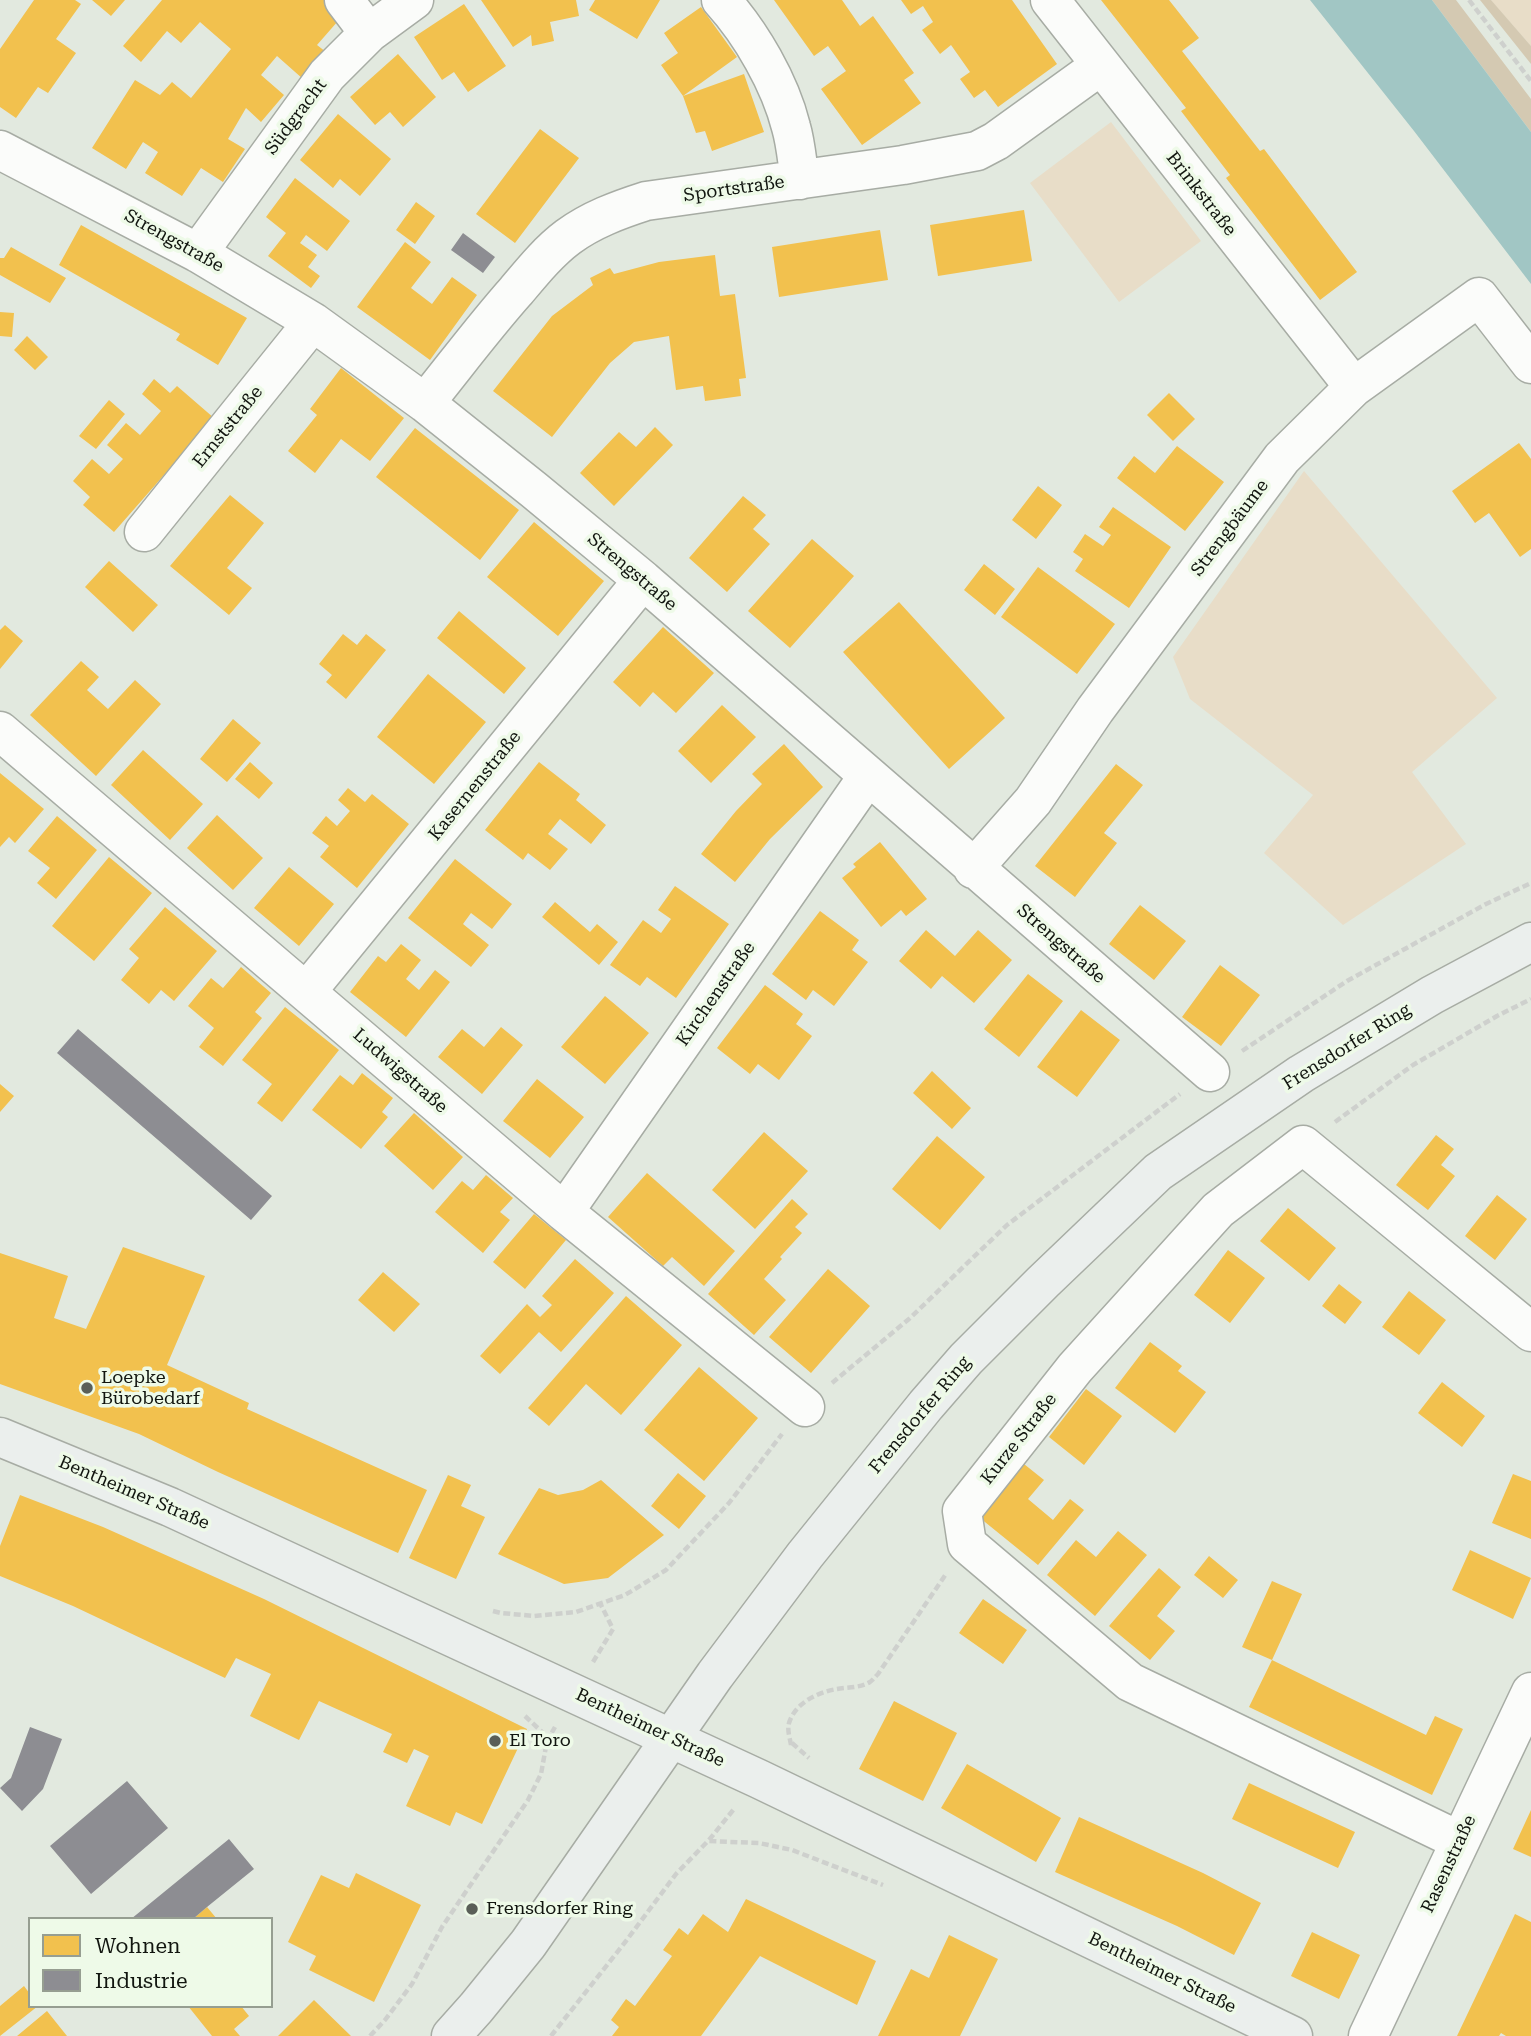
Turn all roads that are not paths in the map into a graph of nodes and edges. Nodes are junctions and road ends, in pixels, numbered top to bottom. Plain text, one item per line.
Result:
1 (344, 0) edge
2 (414, 0) edge
3 (721, 0) edge
4 (1050, 0) edge
5 (369, 33) junction
6 (1100, 65) junction
7 (0, 150) edge
8 (800, 180) junction
9 (198, 253) junction
10 (313, 322) junction
11 (1531, 364) edge
12 (1354, 387) junction
13 (425, 404) junction
14 (144, 533) dead end
15 (643, 580) junction
16 (0, 731) edge
17 (868, 776) junction
18 (974, 869) junction
19 (1531, 942) edge
20 (307, 991) junction
21 (1210, 1072) road end
22 (565, 1212) junction
23 (1531, 1332) edge
24 (805, 1408) road end
25 (0, 1437) edge
26 (1531, 1692) edge
27 (669, 1738) junction
28 (1460, 1841) junction
29 (451, 2036) edge
30 (1293, 2036) edge
31 (1368, 2036) edge

1 - 5 street
2 - 5 street, Südgracht
3 - 8 street
4 - 6 street, Brinkstraße
5 - 9 street, Südgracht
6 - 8 street, Sportstraße
6 - 12 street, Brinkstraße
7 - 9 street, Strengstraße
8 - 13 street, Sportstraße
9 - 10 street, Strengstraße
10 - 13 street, Strengstraße
10 - 14 street, Ernststraße
11 - 12 street, Strengbäume
12 - 18 street, Strengbäume
13 - 15 street, Strengstraße
15 - 17 street, Strengstraße
15 - 20 street, Kasernenstraße
16 - 20 street, Ludwigstraße
17 - 18 street, Strengstraße
17 - 22 street, Kirchenstraße
18 - 21 street, Strengstraße
19 - 27 street, Frensdorfer Ring
20 - 22 street, Ludwigstraße
22 - 24 street, Ludwigstraße
23 - 28 street, Kurze Straße
25 - 27 street, Bentheimer Straße
26 - 28 street, Rasenstraße
27 - 29 street, Frensdorfer Ring
27 - 30 street, Bentheimer Straße
28 - 31 street, Rasenstraße

